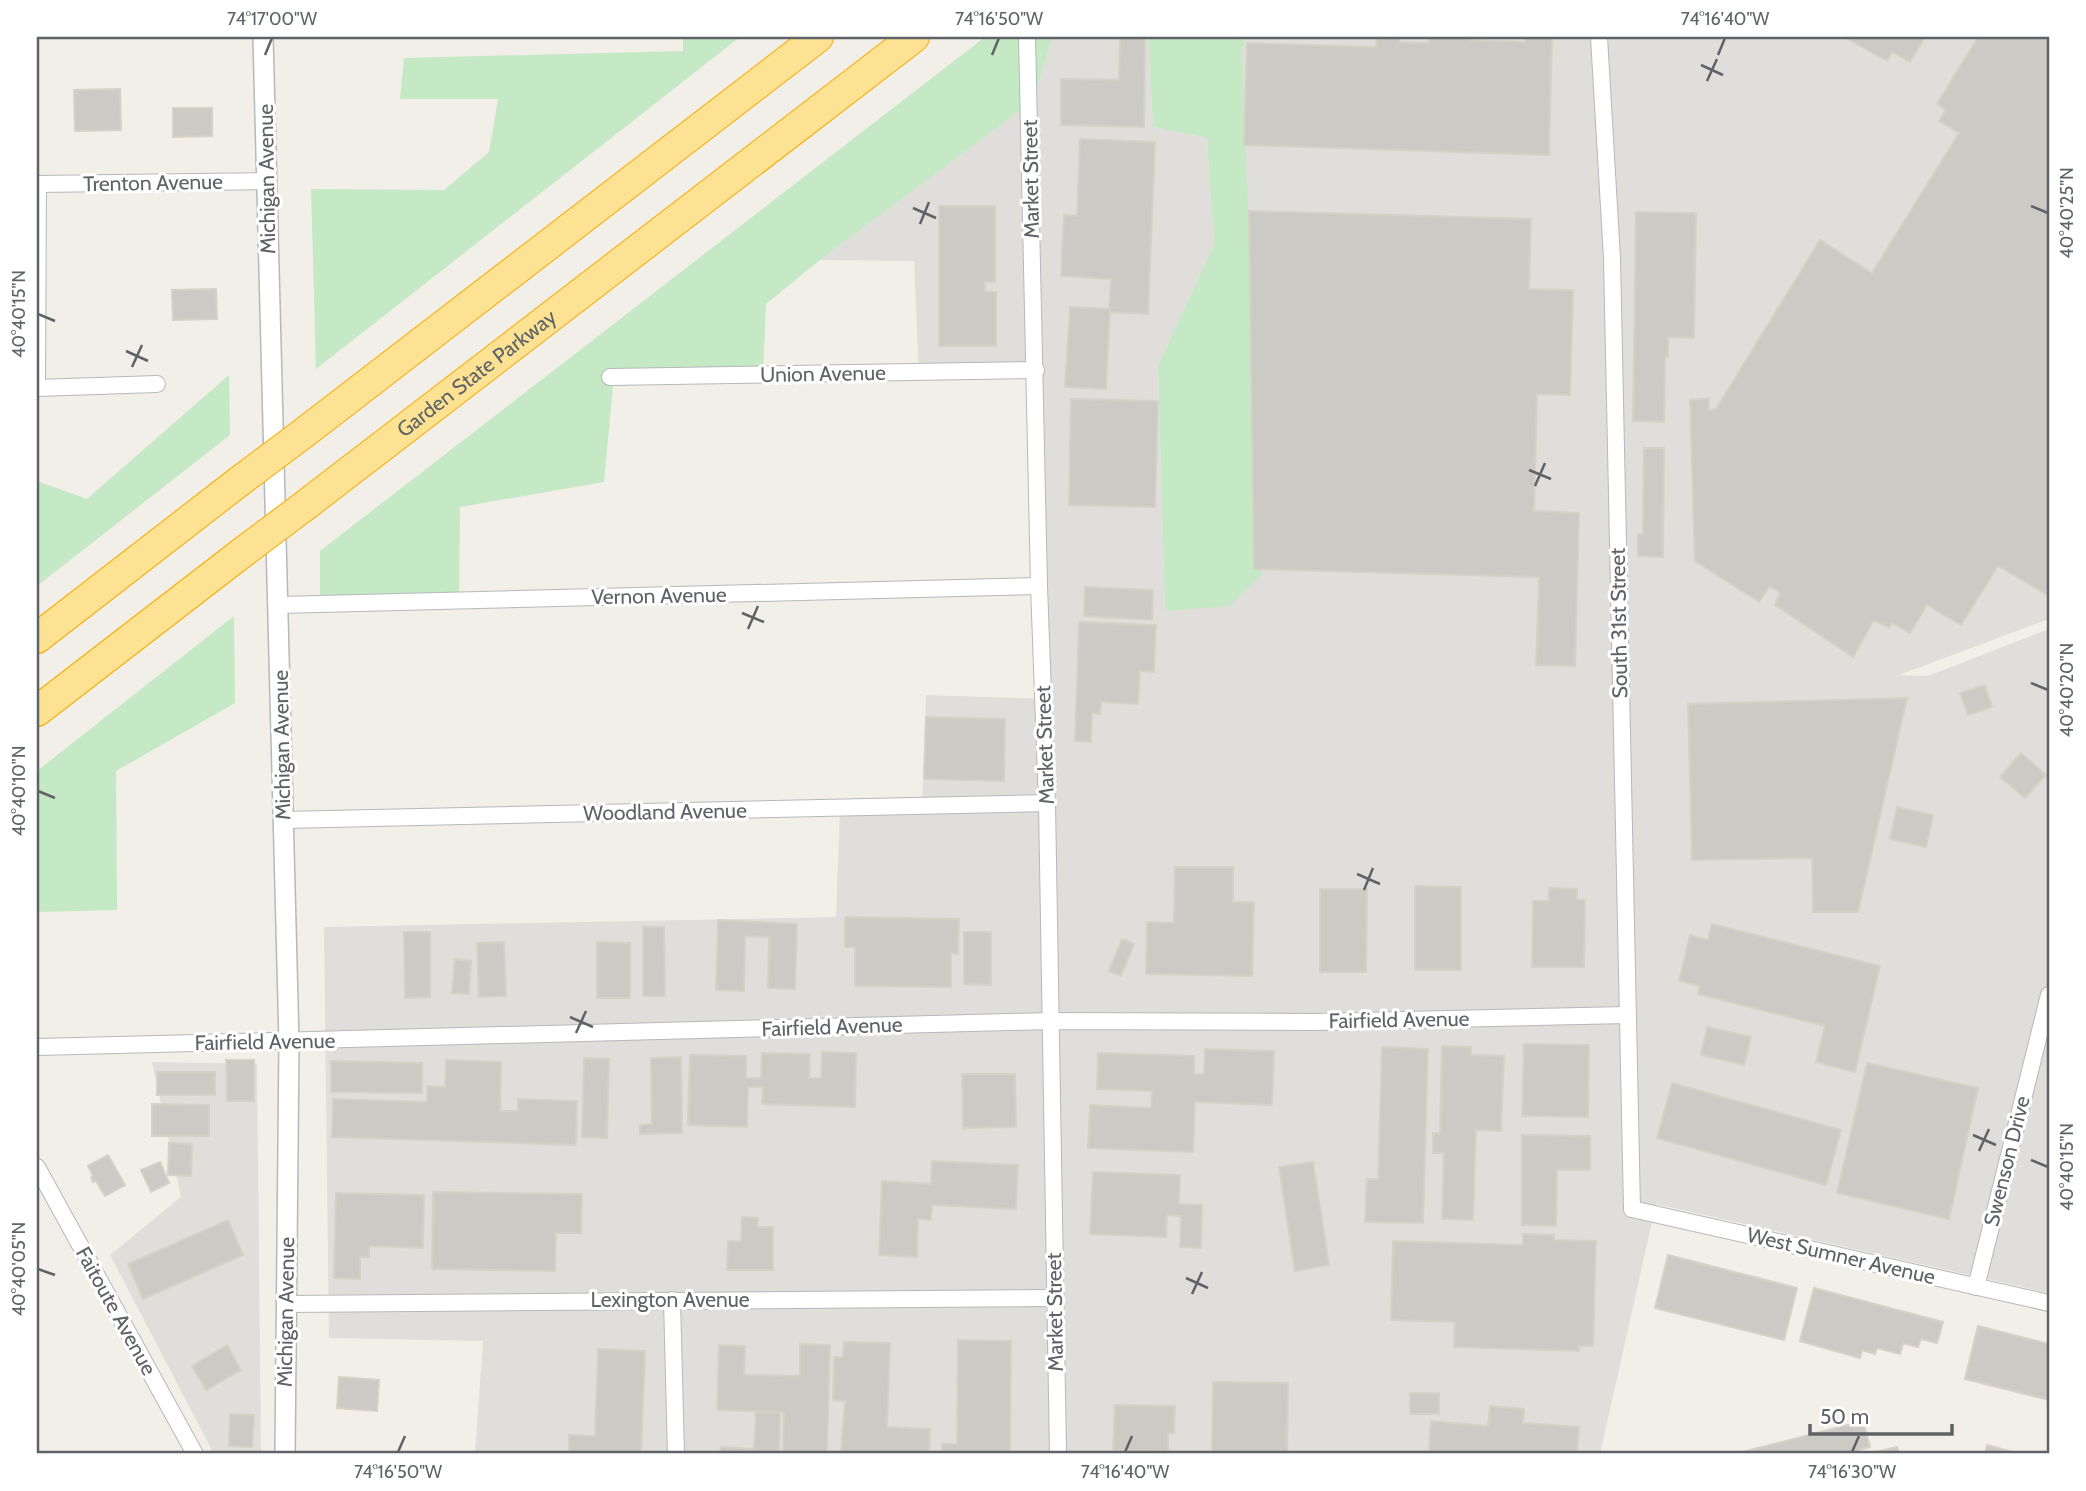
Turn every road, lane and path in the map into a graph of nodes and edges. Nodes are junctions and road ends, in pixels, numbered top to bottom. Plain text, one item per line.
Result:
1 (263, 37) edge
2 (818, 37) edge
3 (914, 37) edge
4 (1027, 37) edge
5 (1599, 37) edge
6 (268, 181) junction
7 (37, 184) edge
8 (1035, 370) junction
9 (610, 377) dead end
10 (37, 382) edge
11 (158, 384) dead end
12 (37, 388) edge
13 (1039, 586) junction
14 (278, 605) junction
15 (37, 638) edge
16 (37, 711) edge
17 (1047, 803) junction
18 (284, 820) junction
19 (2049, 995) edge
20 (1627, 1015) junction
21 (1051, 1021) junction
22 (289, 1042) junction
23 (37, 1047) edge
24 (37, 1167) edge
25 (1632, 1209) joint
26 (1976, 1287) junction
27 (1054, 1298) junction
28 (672, 1300) junction
29 (2049, 1303) edge
30 (286, 1304) junction
31 (195, 1454) edge
32 (285, 1454) edge
33 (676, 1454) edge
34 (1058, 1454) edge

1 - 6 street, Michigan Avenue
2 - 15 highway, bridge
3 - 16 highway, Garden State Parkway, bridge
4 - 8 street, Market Street
5 - 20 street, South 31st Street
6 - 7 street, Trenton Avenue
6 - 14 street, Michigan Avenue
7 - 10 street
8 - 9 street, Union Avenue
8 - 13 street, Market Street
11 - 12 street
13 - 14 street, Vernon Avenue
13 - 17 street, Market Street
14 - 18 street, Michigan Avenue
17 - 18 street, Woodland Avenue
17 - 21 street, Market Street
18 - 22 street, Michigan Avenue
19 - 26 street, Swenson Drive
20 - 21 street, Fairfield Avenue
20 - 25 street, South 31st Street
21 - 22 street, Fairfield Avenue
21 - 27 street, Market Street
22 - 23 street, Fairfield Avenue
22 - 30 street, Michigan Avenue
24 - 31 street, Faitoute Avenue
25 - 26 street, West Sumner Avenue
26 - 29 street, West Sumner Avenue
27 - 28 street, Lexington Avenue
27 - 34 street, Market Street
28 - 30 street, Lexington Avenue
28 - 33 street
30 - 32 street, Michigan Avenue

